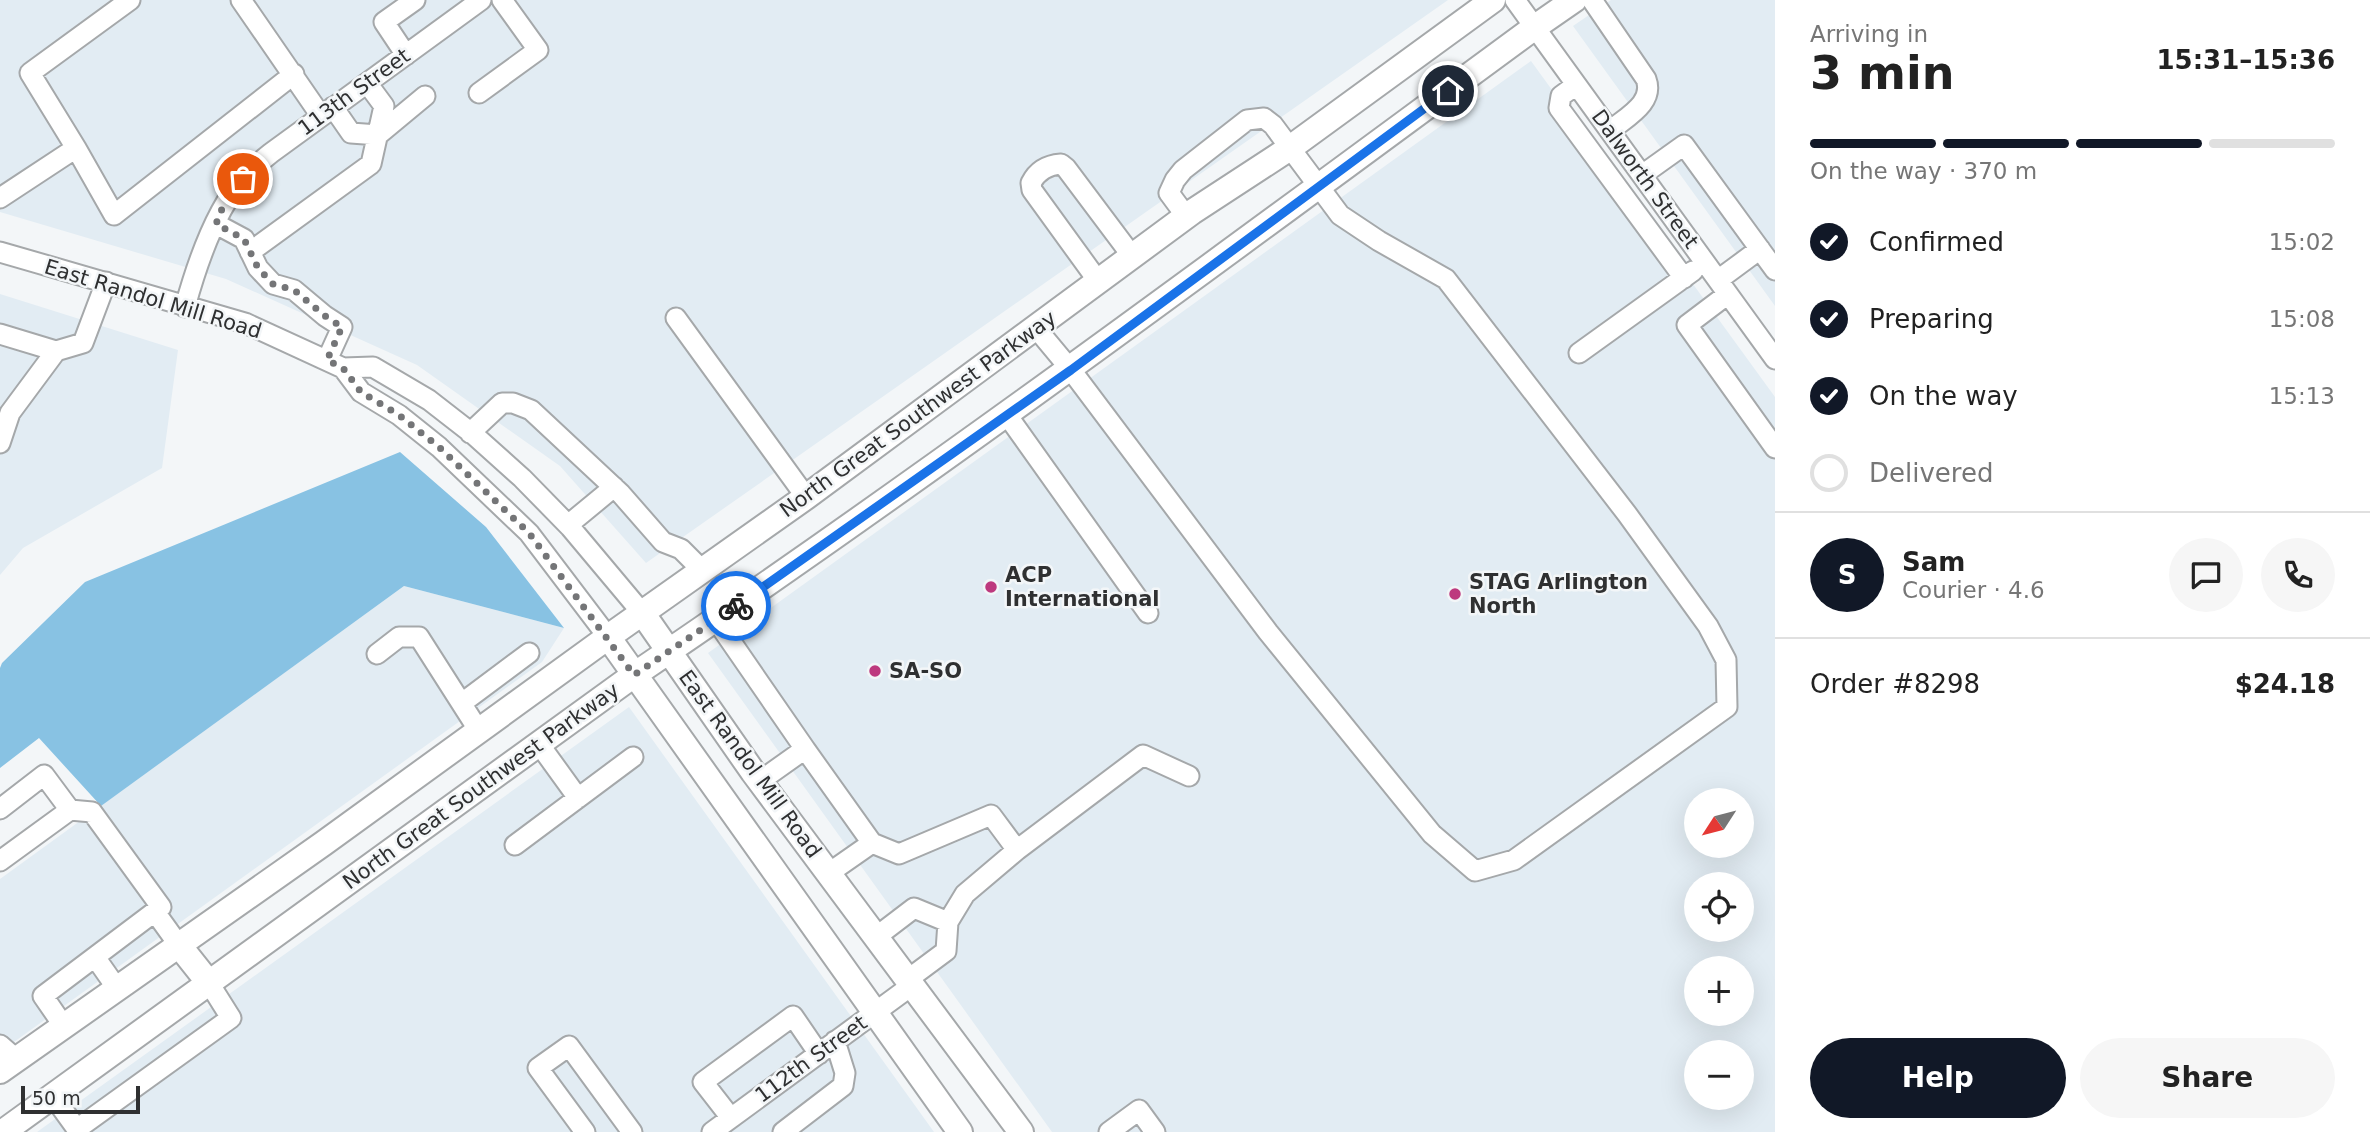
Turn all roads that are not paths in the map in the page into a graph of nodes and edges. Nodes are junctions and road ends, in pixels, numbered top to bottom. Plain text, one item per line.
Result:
1 (130, 0) edge
2 (241, 0) edge
3 (415, 0) edge
4 (481, 0) edge
5 (502, 0) edge
6 (1493, 0) edge
7 (1515, 0) edge
8 (1574, 0) edge
9 (1592, 0) edge
10 (1535, 27) junction
11 (406, 55) junction
12 (294, 74) junction
13 (367, 83) junction
14 (1576, 85) junction
15 (479, 93) dead end
16 (425, 96) dead end
17 (327, 111) junction
18 (1609, 131) junction
19 (378, 135) junction
20 (76, 148) junction
21 (1290, 148) junction
22 (1642, 175) junction
23 (1318, 187) junction
24 (0, 198) edge
25 (1186, 216) junction
26 (1674, 220) junction
27 (216, 224) junction
28 (1653, 235) junction
29 (1759, 249) junction
30 (0, 252) edge
31 (250, 252) junction
32 (1132, 256) junction
33 (1706, 263) junction
34 (1775, 270) edge
35 (1684, 278) junction
36 (106, 282) junction
37 (1098, 282) junction
38 (1723, 287) junction
39 (185, 307) junction
40 (676, 318) dead end
41 (1036, 328) junction
42 (0, 334) edge
43 (56, 351) junction
44 (1578, 353) dead end
45 (1775, 359) edge
46 (335, 364) junction
47 (1071, 370) junction
48 (1007, 415) junction
49 (470, 433) junction
50 (0, 443) edge
51 (1775, 448) edge
52 (614, 487) junction
53 (806, 497) junction
54 (568, 525) junction
55 (703, 571) junction
56 (1149, 613) dead end
57 (643, 614) junction
58 (716, 620) junction
59 (608, 637) junction
60 (668, 652) junction
61 (529, 653) dead end
62 (377, 654) dead end
63 (634, 675) junction
64 (462, 703) junction
65 (479, 731) junction
66 (539, 744) junction
67 (805, 749) junction
68 (633, 757) dead end
69 (1189, 776) dead end
70 (760, 781) junction
71 (578, 798) junction
72 (0, 809) edge
73 (70, 810) junction
74 (872, 843) junction
75 (515, 845) dead end
76 (1017, 850) junction
77 (0, 861) edge
78 (829, 873) junction
79 (155, 912) junction
80 (948, 922) junction
81 (876, 937) junction
82 (178, 944) junction
83 (95, 957) junction
84 (209, 983) junction
85 (909, 983) junction
86 (116, 987) junction
87 (875, 1012) junction
88 (63, 1025) junction
89 (835, 1041) junction
90 (818, 1054) junction
91 (5, 1058) edge
92 (52, 1096) junction
93 (719, 1128) edge
94 (78, 1131) edge
95 (3, 1132) edge
96 (585, 1132) edge
97 (632, 1132) edge
98 (783, 1132) edge
99 (960, 1132) edge
100 (1021, 1132) edge
101 (1109, 1132) edge
102 (1155, 1132) edge

1 - 20 street
2 - 12 street
3 - 11 street
4 - 11 street, 113th Street
5 - 15 street
6 - 21 main road, North Great Southwest Parkway
7 - 10 street, Dalworth Street
8 - 10 main road, North Great Southwest Parkway
9 - 18 street
10 - 14 street, Dalworth Street
10 - 23 main road, North Great Southwest Parkway
11 - 13 street, 113th Street
12 - 17 street
12 - 20 street
13 - 17 street, 113th Street
13 - 19 street
14 - 18 street, Dalworth Street
14 - 28 street
16 - 19 street
17 - 19 street
17 - 27 street, 113th Street
18 - 22 street, Dalworth Street
19 - 31 street
20 - 24 street
21 - 23 street
21 - 25 main road, North Great Southwest Parkway
21 - 25 street
22 - 26 street, Dalworth Street
22 - 29 street
23 - 47 main road, North Great Southwest Parkway
23 - 47 street
25 - 32 main road, North Great Southwest Parkway
26 - 28 street
26 - 33 street, Dalworth Street
27 - 31 street
27 - 39 street, 113th Street
28 - 35 street
29 - 34 street
29 - 38 street
30 - 36 street, East Randol Mill Road
31 - 46 street
32 - 37 main road, North Great Southwest Parkway
32 - 37 street
33 - 35 street
33 - 38 street, Dalworth Street
35 - 44 street
36 - 39 street, East Randol Mill Road
36 - 43 street
37 - 41 main road, North Great Southwest Parkway
38 - 45 street, Dalworth Street
38 - 51 street
39 - 46 street, East Randol Mill Road
40 - 53 street
41 - 47 street
41 - 53 main road, North Great Southwest Parkway
42 - 43 street
43 - 50 street
46 - 49 street, East Randol Mill Road
46 - 59 street, East Randol Mill Road
47 - 48 main road, North Great Southwest Parkway
48 - 56 street
48 - 58 main road, North Great Southwest Parkway
49 - 52 street
49 - 54 street, East Randol Mill Road
52 - 54 street
52 - 55 street
53 - 55 main road, North Great Southwest Parkway
54 - 57 street, East Randol Mill Road
55 - 57 main road, North Great Southwest Parkway
57 - 59 main road, North Great Southwest Parkway
57 - 60 main road, East Randol Mill Road
58 - 60 main road, North Great Southwest Parkway
58 - 67 street
59 - 63 main road, East Randol Mill Road
59 - 65 main road, North Great Southwest Parkway
60 - 63 main road, North Great Southwest Parkway
60 - 70 main road, East Randol Mill Road
61 - 64 street
62 - 64 street
63 - 66 main road, North Great Southwest Parkway
63 - 87 main road, East Randol Mill Road
64 - 65 street
65 - 82 main road, North Great Southwest Parkway
66 - 71 street
66 - 84 main road, North Great Southwest Parkway
67 - 70 street
67 - 74 street
68 - 71 street
69 - 76 street
70 - 78 main road, East Randol Mill Road
71 - 75 street
72 - 73 street
73 - 77 street
73 - 79 street
74 - 76 street
74 - 78 street
76 - 80 street
78 - 81 main road, East Randol Mill Road
79 - 82 street
79 - 83 street
80 - 81 street
80 - 85 street, 112th Street
81 - 85 main road, East Randol Mill Road
82 - 84 main road
82 - 86 main road, North Great Southwest Parkway
83 - 86 street
83 - 88 street
84 - 92 main road, North Great Southwest Parkway
84 - 94 street
85 - 87 street, 112th Street
85 - 100 main road, East Randol Mill Road
86 - 88 main road, North Great Southwest Parkway
87 - 89 street, 112th Street
87 - 99 main road, East Randol Mill Road
88 - 91 main road, North Great Southwest Parkway
89 - 90 street, 112th Street
89 - 98 street
90 - 93 street, 112th Street
90 - 93 street
92 - 94 street
92 - 95 main road, North Great Southwest Parkway
96 - 97 street
101 - 102 street

